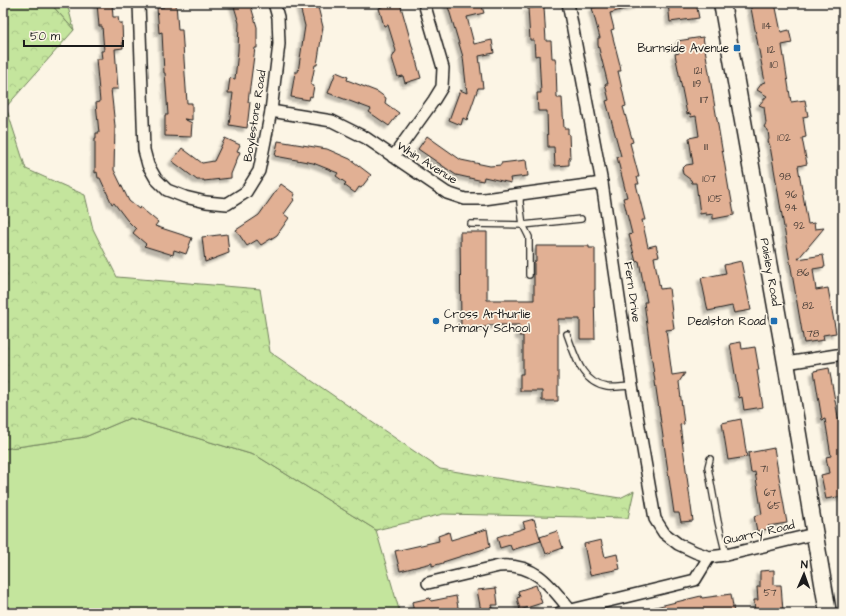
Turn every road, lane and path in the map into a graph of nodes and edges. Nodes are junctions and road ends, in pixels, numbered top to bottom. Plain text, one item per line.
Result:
1 (139, 3) edge
2 (274, 3) edge
3 (424, 3) edge
4 (568, 3) edge
5 (722, 3) edge
6 (271, 111) junction
7 (393, 157) junction
8 (602, 183) junction
9 (520, 194) junction
10 (581, 219) dead end
11 (471, 224) dead end
12 (523, 225) junction
13 (529, 275) dead end
14 (567, 334) dead end
15 (843, 354) edge
16 (786, 363) junction
17 (632, 386) junction
18 (710, 459) dead end
19 (814, 534) junction
20 (726, 555) junction
21 (709, 557) junction
22 (428, 582) dead end
23 (570, 610) junction
24 (559, 613) edge
25 (828, 613) edge

1 - 6 street, Boylestone Road
2 - 6 street, Boylestone Road
3 - 7 street
4 - 8 street, Fern Drive
5 - 16 main road, Paisley Road
6 - 7 street, Whin Avenue
7 - 9 street, Whin Avenue
8 - 9 street, Whin Avenue
8 - 17 street, Fern Drive
9 - 12 lane
10 - 12 lane
11 - 12 lane
12 - 13 lane
14 - 17 lane
15 - 16 street
16 - 19 main road, Paisley Road
17 - 21 street, Fern Drive
18 - 20 lane
19 - 20 street, Quarry Road
19 - 25 main road, Paisley Road
20 - 21 street, Quarry Road
21 - 23 street
22 - 23 street
23 - 24 street

